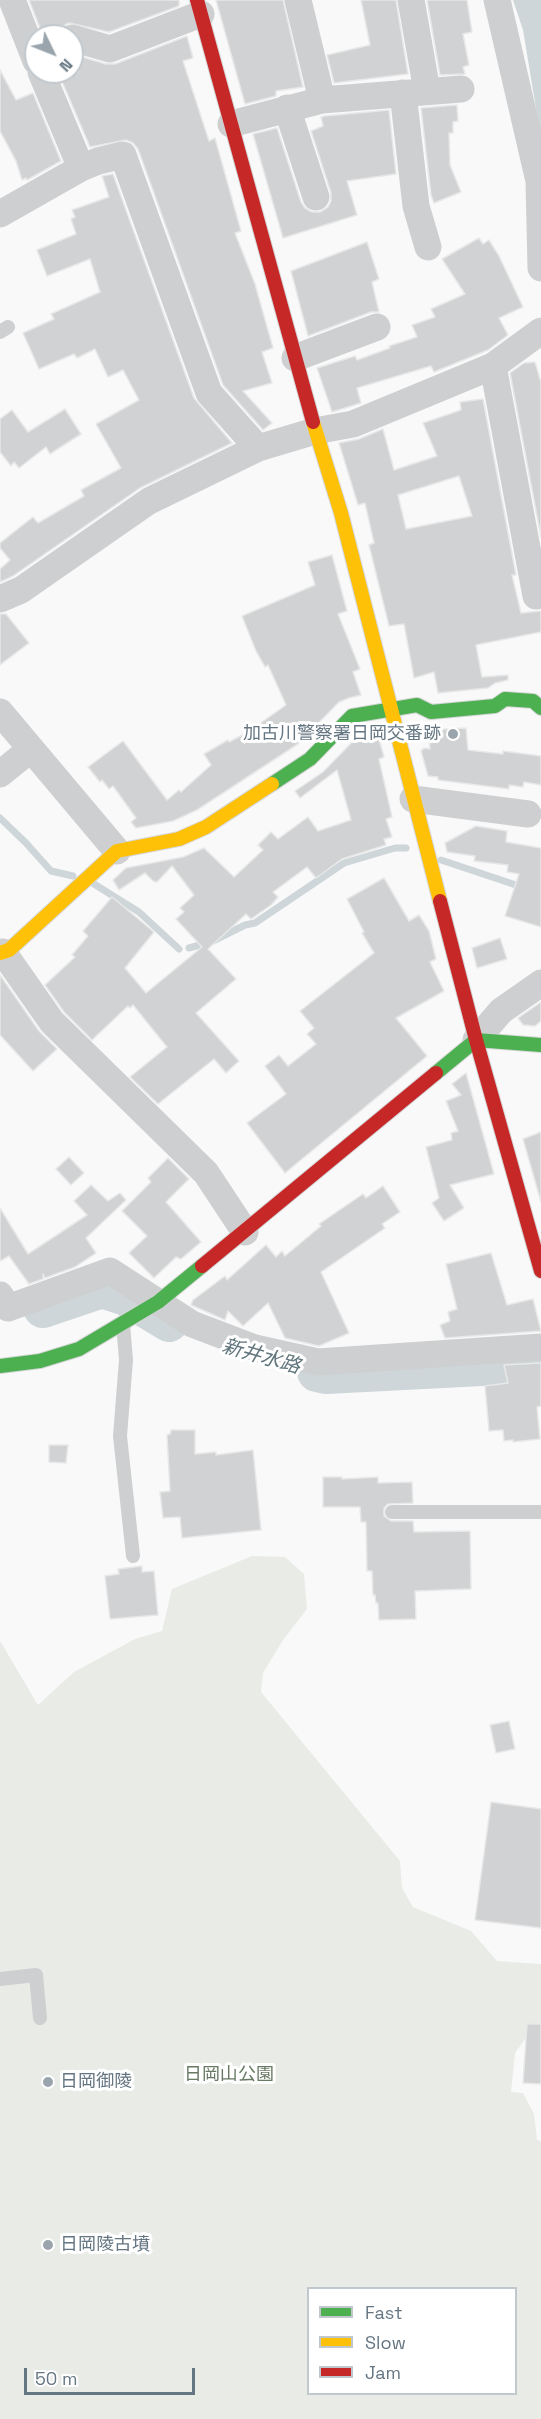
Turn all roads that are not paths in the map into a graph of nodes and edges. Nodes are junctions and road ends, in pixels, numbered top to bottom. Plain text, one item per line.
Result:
1 (12, 0) edge
2 (298, 0) edge
3 (411, 0) edge
4 (497, 0) edge
5 (199, 7) edge
6 (24, 30) edge
7 (84, 41) edge
8 (46, 84) edge
9 (460, 89) dead end
10 (415, 92) junction
11 (322, 100) junction
12 (287, 108) junction
13 (231, 124) junction
14 (81, 168) junction
15 (316, 197) dead end
16 (0, 214) edge
17 (428, 247) dead end
18 (541, 268) edge
19 (377, 327) dead end
20 (541, 331) edge
21 (295, 358) junction
22 (493, 366) junction
23 (315, 431) junction
24 (258, 448) junction
25 (531, 511) edge
26 (536, 596) dead end
27 (0, 599) edge
28 (541, 708) edge
29 (390, 709) junction
30 (0, 712) edge
31 (32, 749) junction
32 (0, 774) edge
33 (413, 799) junction
34 (528, 814) dead end
35 (117, 851) junction
36 (2, 953) edge
37 (541, 982) edge
38 (476, 1040) junction
39 (541, 1045) edge
40 (244, 1232) junction
41 (541, 1271) edge
42 (0, 1295) edge
43 (158, 1302) junction
44 (123, 1322) junction
45 (541, 1347) edge
46 (0, 1366) edge
47 (392, 1512) dead end
48 (541, 1512) edge
49 (133, 1556) dead end
50 (0, 1979) edge
51 (40, 2018) dead end

1 - 6 street
2 - 11 street
3 - 10 street
4 - 18 street
5 - 7 street
5 - 13 street
8 - 14 street
9 - 10 street
10 - 11 street
10 - 17 street
11 - 12 street
12 - 13 street
12 - 15 street
13 - 21 street
14 - 16 street
14 - 24 street
19 - 21 street
20 - 22 street
21 - 23 street
22 - 23 street
22 - 25 street
23 - 24 street
23 - 29 street
24 - 27 street
25 - 26 street
28 - 29 street
29 - 33 street
29 - 35 street
30 - 31 street
31 - 32 street
31 - 35 street
33 - 34 street
33 - 38 street
35 - 36 street
36 - 40 street
37 - 38 street
38 - 39 street
38 - 40 street
38 - 41 street
40 - 43 street
42 - 43 street
43 - 44 street
43 - 45 street
44 - 46 street
44 - 49 lane
47 - 48 lane
50 - 51 lane

